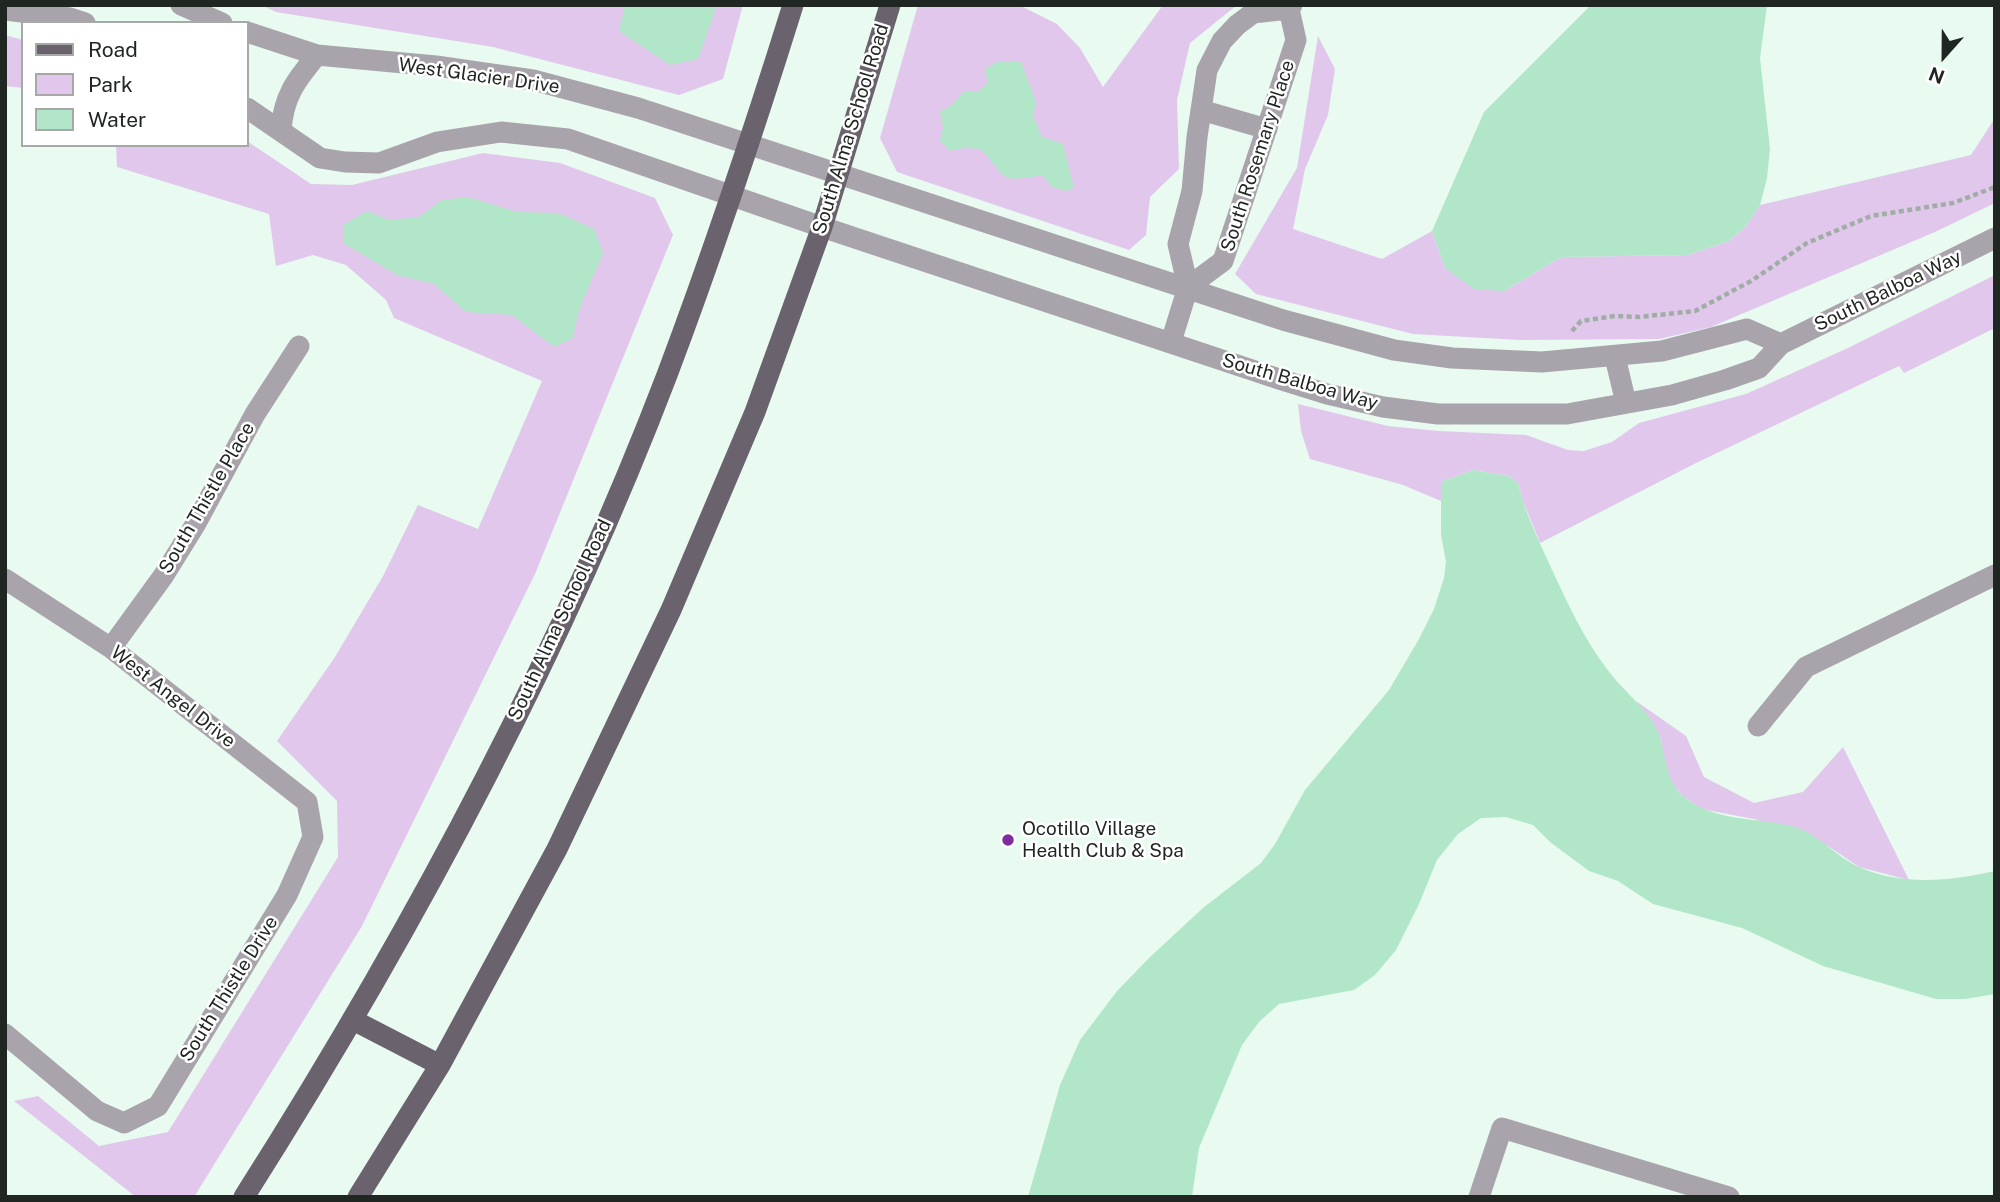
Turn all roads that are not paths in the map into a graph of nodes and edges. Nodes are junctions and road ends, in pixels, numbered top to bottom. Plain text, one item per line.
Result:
1 (181, 5) edge
2 (793, 5) edge
3 (890, 5) edge
4 (1291, 7) edge
5 (5, 10) edge
6 (79, 21) edge
7 (217, 21) edge
8 (248, 32) edge
9 (317, 55) junction
10 (248, 109) edge
11 (1201, 110) junction
12 (1267, 129) junction
13 (281, 131) junction
14 (750, 145) junction
15 (839, 173) junction
16 (731, 195) junction
17 (822, 227) junction
18 (1995, 238) edge
19 (1188, 287) junction
20 (1171, 342) junction
21 (1781, 344) junction
22 (299, 346) dead end
23 (1615, 357) junction
24 (1626, 404) junction
25 (1995, 575) edge
26 (5, 579) edge
27 (111, 648) junction
28 (1758, 726) dead end
29 (313, 837) joint
30 (353, 1020) junction
31 (7, 1040) edge
32 (440, 1065) junction
33 (244, 1197) edge
34 (358, 1197) edge
35 (1479, 1197) edge
36 (1730, 1197) edge

1 - 7 street
2 - 14 main road, South Alma School Road
3 - 15 main road, South Alma School Road
4 - 11 street, South Rosemary Place
4 - 12 street, South Rosemary Place
5 - 6 street
8 - 9 street, West Glacier Drive
9 - 13 street
9 - 14 street, West Glacier Drive
10 - 13 street
11 - 12 street
11 - 19 street, South Rosemary Place
12 - 19 street, South Rosemary Place
13 - 16 street
14 - 15 street, West Glacier Drive
14 - 16 main road, South Alma School Road
15 - 17 main road, South Alma School Road
15 - 19 street
16 - 17 street, South Balboa Way
16 - 30 main road, South Alma School Road
17 - 20 street, South Balboa Way
17 - 32 main road, South Alma School Road
18 - 21 street, South Balboa Way
19 - 20 street
19 - 23 street
20 - 24 street, South Balboa Way
21 - 23 street
21 - 24 street, South Balboa Way
22 - 27 street, South Thistle Place
23 - 24 street
25 - 28 street
26 - 27 street, West Angel Drive
27 - 29 street, West Angel Drive
29 - 31 street, South Thistle Drive
30 - 32 main road
30 - 33 main road, South Alma School Road
32 - 34 main road, South Alma School Road
35 - 36 street

